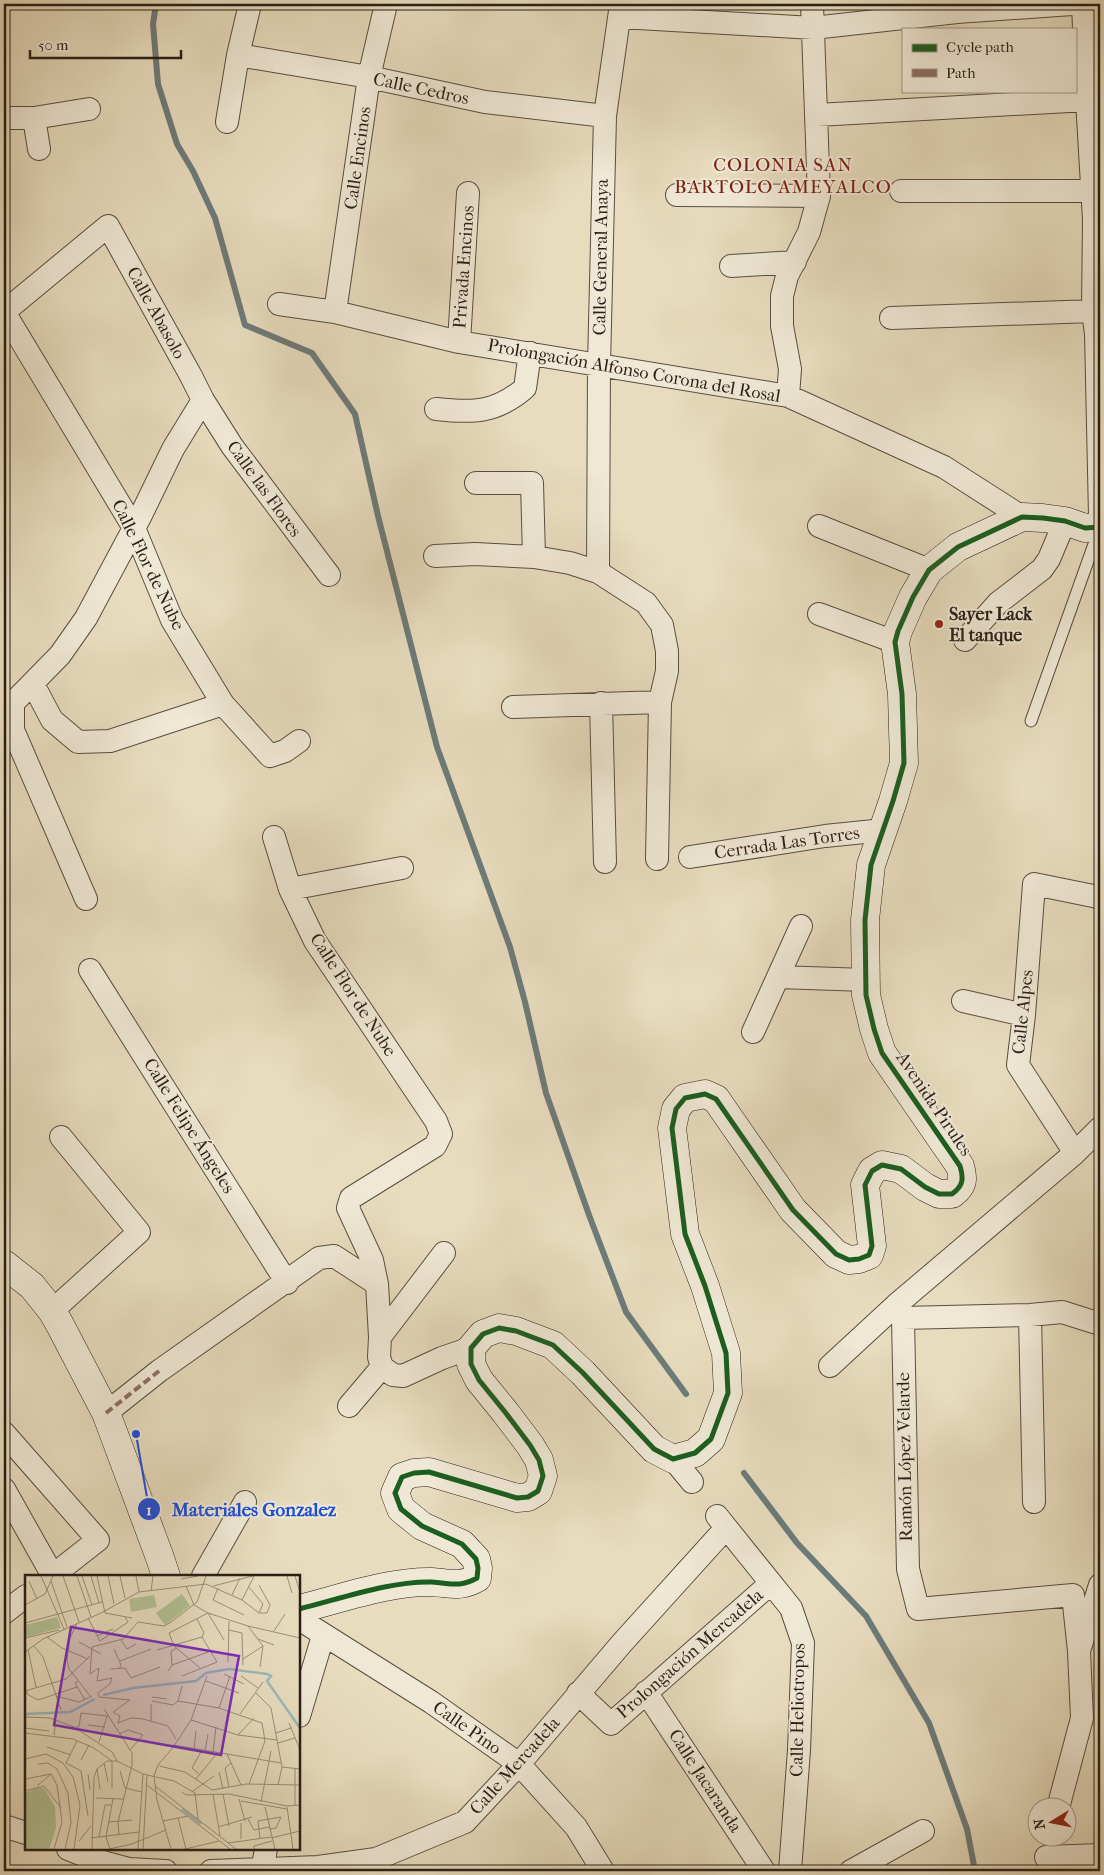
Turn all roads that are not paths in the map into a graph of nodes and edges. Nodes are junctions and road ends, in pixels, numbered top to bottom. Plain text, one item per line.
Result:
1 (250, 4) edge
2 (386, 4) edge
3 (812, 4) edge
4 (1072, 4) edge
5 (1084, 4) edge
6 (620, 10) edge
7 (813, 28) junction
8 (1093, 44) edge
9 (238, 55) junction
10 (369, 77) junction
11 (1087, 100) junction
12 (89, 109) dead end
13 (817, 115) junction
14 (605, 116) junction
15 (4, 118) edge
16 (34, 118) junction
17 (227, 122) dead end
18 (39, 149) dead end
19 (901, 191) dead end
20 (1092, 192) junction
21 (468, 193) dead end
22 (677, 195) dead end
23 (818, 196) junction
24 (1097, 220) edge
25 (795, 262) junction
26 (731, 266) dead end
27 (279, 304) dead end
28 (1093, 311) junction
29 (4, 312) edge
30 (335, 312) junction
31 (891, 318) dead end
32 (1098, 335) edge
33 (459, 342) junction
34 (530, 353) junction
35 (599, 365) junction
36 (788, 396) junction
37 (203, 400) junction
38 (436, 409) dead end
39 (476, 483) dead end
40 (1022, 517) junction
41 (819, 526) dead end
42 (134, 528) junction
43 (1092, 530) edge
44 (435, 556) dead end
45 (534, 557) junction
46 (929, 570) junction
47 (598, 572) junction
48 (329, 575) dead end
49 (819, 614) dead end
50 (964, 640) dead end
51 (892, 641) junction
52 (32, 684) junction
53 (660, 702) junction
54 (601, 703) junction
55 (223, 704) junction
56 (513, 707) dead end
57 (4, 708) edge
58 (1030, 721) dead end
59 (9, 731) edge
60 (299, 741) dead end
61 (884, 830) junction
62 (274, 837) dead end
63 (690, 857) dead end
64 (657, 859) dead end
65 (605, 862) dead end
66 (402, 868) dead end
67 (290, 889) junction
68 (86, 898) dead end
69 (1100, 899) edge
70 (801, 926) dead end
71 (90, 970) dead end
72 (778, 977) junction
73 (866, 980) junction
74 (963, 1001) dead end
75 (1024, 1015) junction
76 (753, 1032) dead end
77 (1100, 1128) edge
78 (62, 1137) dead end
79 (1075, 1153) junction
80 (444, 1254) dead end
81 (4, 1264) edge
82 (287, 1283) junction
83 (377, 1284) junction
84 (52, 1310) junction
85 (900, 1312) junction
86 (1030, 1315) junction
87 (1100, 1324) edge
88 (380, 1337) junction
89 (471, 1348) junction
90 (830, 1366) dead end
91 (382, 1367) junction
92 (349, 1406) dead end
93 (106, 1413) junction
94 (4, 1433) edge
95 (673, 1459) junction
96 (692, 1482) dead end
97 (4, 1489) edge
98 (244, 1502) dead end
99 (1034, 1502) dead end
100 (722, 1522) joint
101 (51, 1575) edge
102 (53, 1575) edge
103 (166, 1575) edge
104 (204, 1575) edge
105 (770, 1584) junction
106 (1100, 1585) edge
107 (25, 1597) edge
108 (300, 1609) edge
109 (4, 1613) edge
110 (300, 1620) edge
111 (323, 1636) junction
112 (1079, 1651) junction
113 (646, 1692) junction
114 (578, 1693) junction
115 (300, 1713) edge
116 (1091, 1718) edge
117 (519, 1764) junction
118 (1062, 1798) edge
119 (4, 1826) edge
120 (923, 1832) dead end
121 (25, 1833) edge
122 (71, 1850) edge
123 (1047, 1855) edge
124 (1100, 1855) edge
125 (263, 1863) edge
126 (166, 1871) edge
127 (211, 1871) edge
128 (603, 1871) edge
129 (764, 1871) edge
130 (790, 1871) edge
131 (851, 1871) edge

1 - 9 street
2 - 10 street, Calle Encinos
3 - 7 street
4 - 7 street
5 - 8 street
6 - 7 street
6 - 14 street, Calle General Anaya
7 - 13 street
8 - 11 street
9 - 10 street, Calle Cedros
9 - 17 street
10 - 14 street, Calle Cedros
10 - 30 street, Calle Encinos
11 - 13 street
11 - 20 street
12 - 16 street
13 - 23 street
14 - 35 street, Calle General Anaya
15 - 16 street
16 - 18 street
19 - 20 street
20 - 24 street
21 - 33 street, Privada Encinos
22 - 23 street
23 - 25 street
24 - 28 street
25 - 26 street
25 - 36 street
27 - 30 street, Prolongación Alfonso Corona del Rosal
28 - 31 street
28 - 32 street
29 - 37 street, Calle Abasolo
29 - 42 street, Calle Flor de Nube
30 - 33 street, Prolongación Alfonso Corona del Rosal
32 - 43 street
33 - 34 street, Prolongación Alfonso Corona del Rosal
34 - 35 street, Prolongación Alfonso Corona del Rosal
34 - 38 street
35 - 36 street, Prolongación Alfonso Corona del Rosal
35 - 47 street, Calle General Anaya
36 - 40 street, Prolongación Alfonso Corona del Rosal
37 - 42 street
37 - 48 street, Calle las Flores
39 - 45 street
40 - 43 street
40 - 46 street, Avenida Pirules
41 - 46 street
42 - 52 street
42 - 55 street, Calle Flor de Nube
43 - 50 street
43 - 58 lane
44 - 45 street
45 - 47 street
46 - 51 street, Avenida Pirules
47 - 53 street
49 - 51 street
51 - 61 street, Avenida Pirules
52 - 55 street
52 - 59 street
53 - 54 street
53 - 64 street
54 - 56 street
54 - 65 street
55 - 60 street, Calle Flor de Nube
57 - 59 street
59 - 68 street
61 - 63 street, Cerrada Las Torres
61 - 73 street, Avenida Pirules
62 - 67 street, Calle Flor de Nube
66 - 67 street
67 - 83 street, Calle Flor de Nube
69 - 75 street, Calle Alpes
70 - 72 street
71 - 82 street, Calle Felipe Ángeles
72 - 73 street
72 - 76 street
73 - 95 street, Avenida Pirules
74 - 75 street
75 - 79 street, Calle Alpes
77 - 79 street
78 - 84 street
79 - 85 street
80 - 88 street
81 - 84 street
82 - 83 street
82 - 93 street
83 - 88 street
84 - 93 street
85 - 86 street
85 - 90 street
85 - 112 street, Ramón López Velarde
86 - 87 street
86 - 99 street
88 - 91 street
89 - 91 street
89 - 95 street
89 - 108 street
91 - 92 street
93 - 103 street
94 - 102 street
95 - 96 street
97 - 101 street
98 - 104 street
100 - 105 street, Calle Heliotropos
100 - 114 street, Calle Mercadela
105 - 113 street, Prolongación Mercadela
105 - 130 street, Calle Heliotropos
106 - 112 street
107 - 109 street
110 - 111 street, Calle Pino
111 - 115 street
111 - 117 street, Calle Pino
112 - 116 street
113 - 114 street, Prolongación Mercadela
113 - 129 street, Calle Jacaranda
114 - 117 street, Calle Mercadela
116 - 118 street
117 - 125 street, Calle Mercadela
117 - 128 street, Calle Pino
119 - 121 street
120 - 131 street
122 - 126 street
123 - 124 street
125 - 127 street, Calle Mercadela

